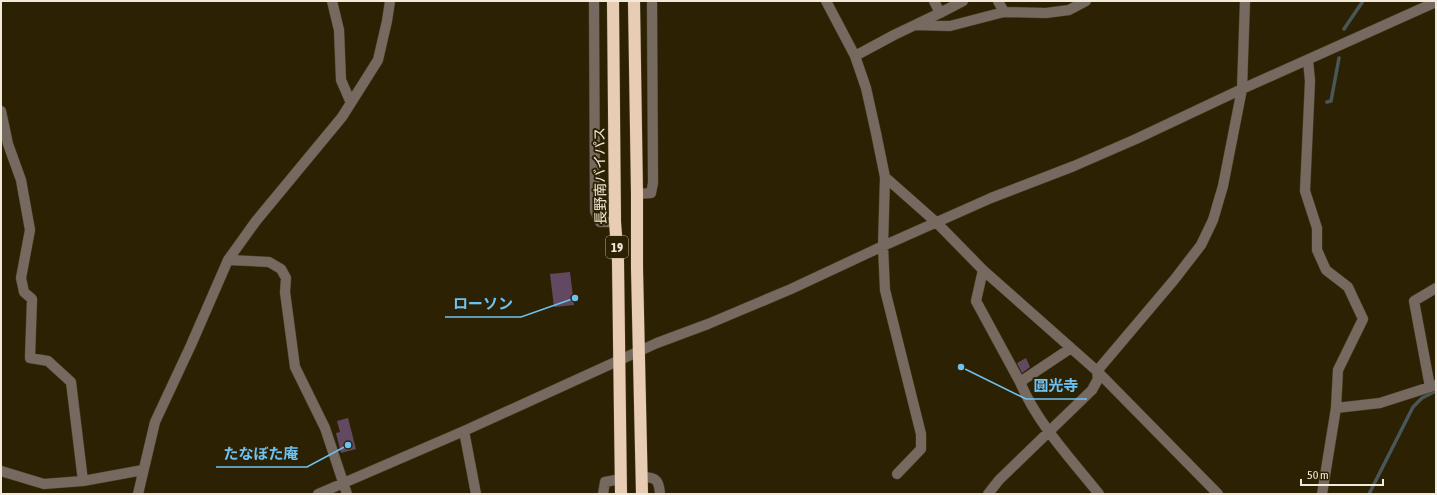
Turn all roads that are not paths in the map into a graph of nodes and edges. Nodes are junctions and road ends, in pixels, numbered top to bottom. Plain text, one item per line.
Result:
1 (332, 1) edge
2 (390, 1) edge
3 (594, 1) edge
4 (613, 1) edge
5 (634, 1) edge
6 (652, 1) edge
7 (826, 1) edge
8 (934, 1) edge
9 (963, 1) edge
10 (998, 1) edge
11 (1086, 1) edge
12 (1246, 1) edge
13 (1436, 2) edge
14 (1004, 12) junction
15 (940, 13) junction
16 (914, 25) junction
17 (854, 56) junction
18 (1308, 60) junction
19 (1242, 89) junction
20 (351, 103) junction
21 (1, 111) edge
22 (885, 177) junction
23 (637, 194) junction
24 (615, 222) junction
25 (936, 223) junction
26 (883, 246) junction
27 (228, 260) junction
28 (984, 270) junction
29 (1436, 288) edge
30 (1070, 348) junction
31 (640, 352) junction
32 (619, 361) junction
33 (1097, 371) junction
34 (1020, 382) junction
35 (1433, 386) edge
36 (1336, 408) junction
37 (464, 431) junction
38 (1050, 431) junction
39 (143, 470) junction
40 (1, 471) edge
41 (897, 474) dead end
42 (642, 477) junction
43 (621, 479) junction
44 (83, 481) junction
45 (343, 483) junction
46 (138, 494) edge
47 (318, 494) edge
48 (347, 494) edge
49 (476, 494) edge
50 (603, 494) edge
51 (621, 494) edge
52 (642, 494) edge
53 (660, 494) edge
54 (988, 494) edge
55 (1099, 494) edge
56 (1218, 494) edge
57 (1322, 494) edge

1 - 20 street
2 - 20 street
3 - 24 street
4 - 24 highway, 長野南バイパス / 19
5 - 23 highway, 19
6 - 23 street
7 - 17 street
8 - 15 street
9 - 15 street
10 - 14 street
11 - 14 street
12 - 19 street
13 - 18 street
14 - 16 street
15 - 16 street
16 - 17 street
17 - 22 street
18 - 19 street
18 - 36 street
19 - 25 street
19 - 33 street
20 - 27 street
21 - 44 street
22 - 25 street
22 - 26 street
23 - 31 highway, 19
24 - 32 highway, 長野南バイパス / 19
25 - 26 street
25 - 28 street
26 - 31 street
26 - 41 street
27 - 39 street
27 - 45 street
28 - 30 street
28 - 34 street
29 - 35 street
30 - 33 street
30 - 34 street
31 - 32 street
31 - 42 highway, 19
32 - 37 street
32 - 43 highway, 長野南バイパス / 19
33 - 38 street
33 - 56 street
34 - 38 street
35 - 36 street
36 - 57 street
37 - 45 street
37 - 49 street
38 - 54 street
38 - 55 street
39 - 44 street
39 - 46 street
40 - 44 street
42 - 52 highway, 19
42 - 53 street
43 - 50 street
43 - 51 highway, 長野南バイパス / 19
45 - 47 street
45 - 48 street

